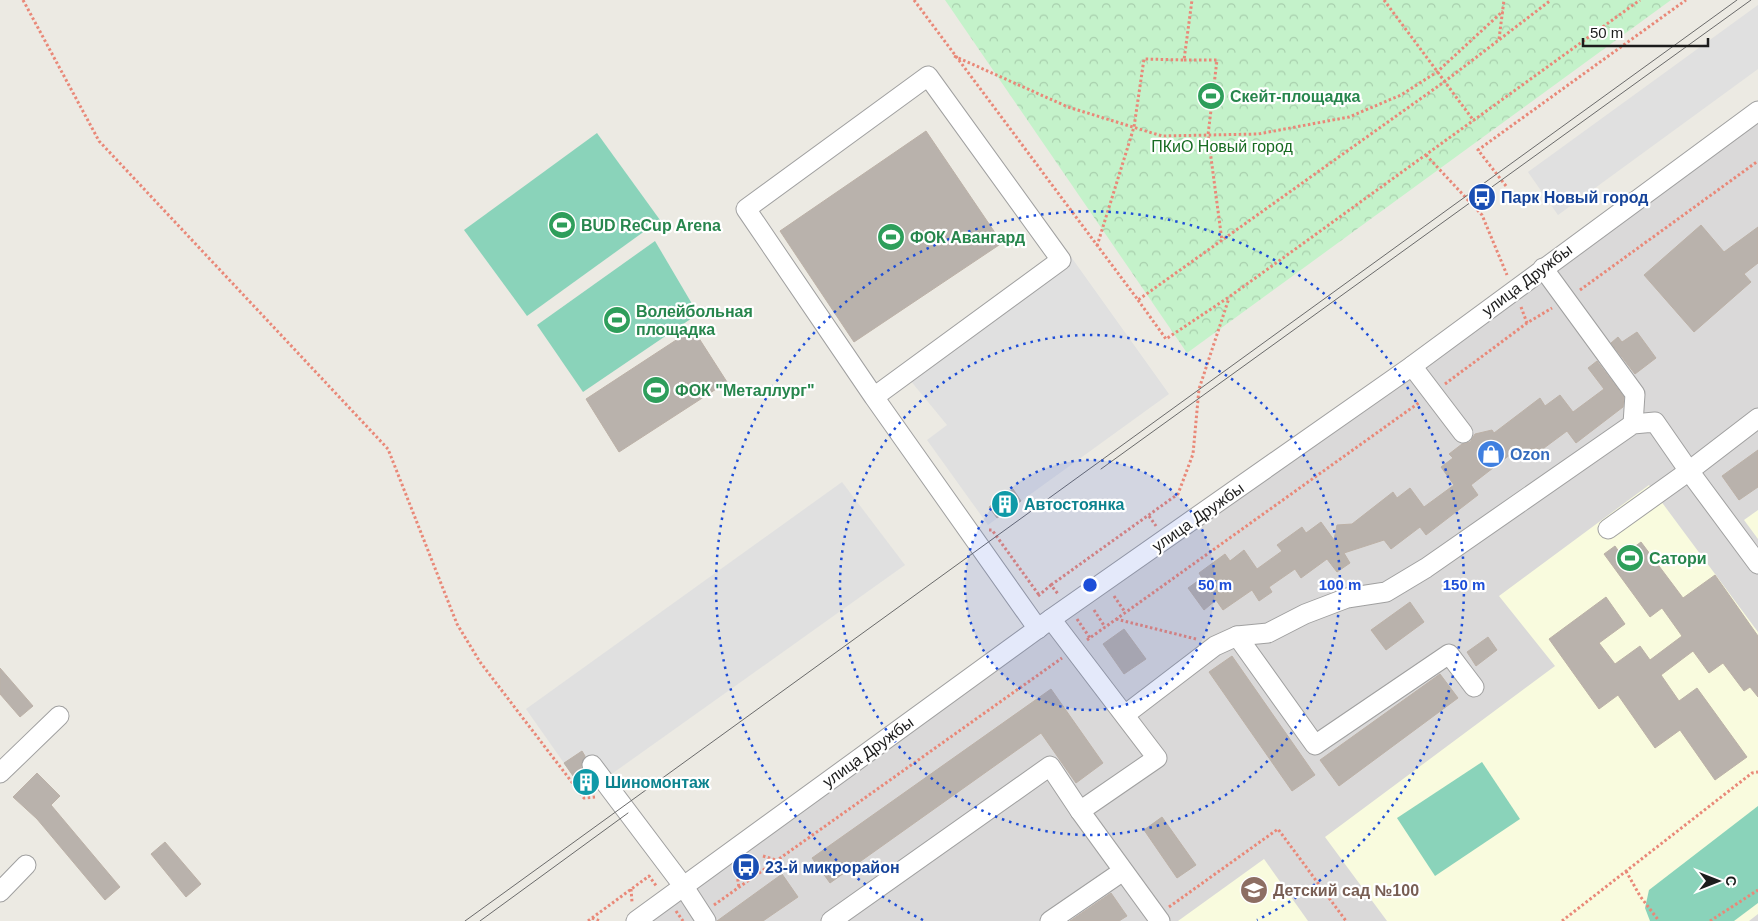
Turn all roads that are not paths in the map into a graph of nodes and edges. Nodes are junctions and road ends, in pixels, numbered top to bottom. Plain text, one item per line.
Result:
1 (1758, 111) edge
2 (1543, 268) junction
3 (1412, 366) junction
4 (874, 397) junction
5 (1758, 418) edge
6 (1634, 424) junction
7 (1463, 433) dead end
8 (1689, 471) junction
9 (1608, 529) dead end
10 (1758, 564) edge
11 (1045, 624) junction
12 (1237, 636) junction
13 (1474, 687) dead end
14 (1126, 714) junction
15 (59, 716) dead end
16 (592, 765) dead end
17 (0, 773) edge
18 (1080, 811) junction
19 (26, 865) dead end
20 (1123, 871) junction
21 (684, 887) junction
22 (0, 892) edge
23 (634, 913) edge
24 (704, 918) edge
25 (1158, 919) edge
26 (831, 921) edge
27 (1050, 921) edge

1 - 2 street, улица Дружбы
2 - 3 street, улица Дружбы
2 - 6 street
3 - 7 street
3 - 11 street, улица Дружбы
4 - 4 street
4 - 11 street
5 - 8 street
6 - 8 street
6 - 12 street
8 - 9 street
8 - 10 street
11 - 14 street
11 - 21 street, улица Дружбы
12 - 13 street
12 - 14 street
14 - 18 street
15 - 17 street
16 - 21 street
18 - 20 street
18 - 26 street
19 - 22 street
20 - 25 street
20 - 27 street
21 - 23 street, улица Дружбы
21 - 24 street

